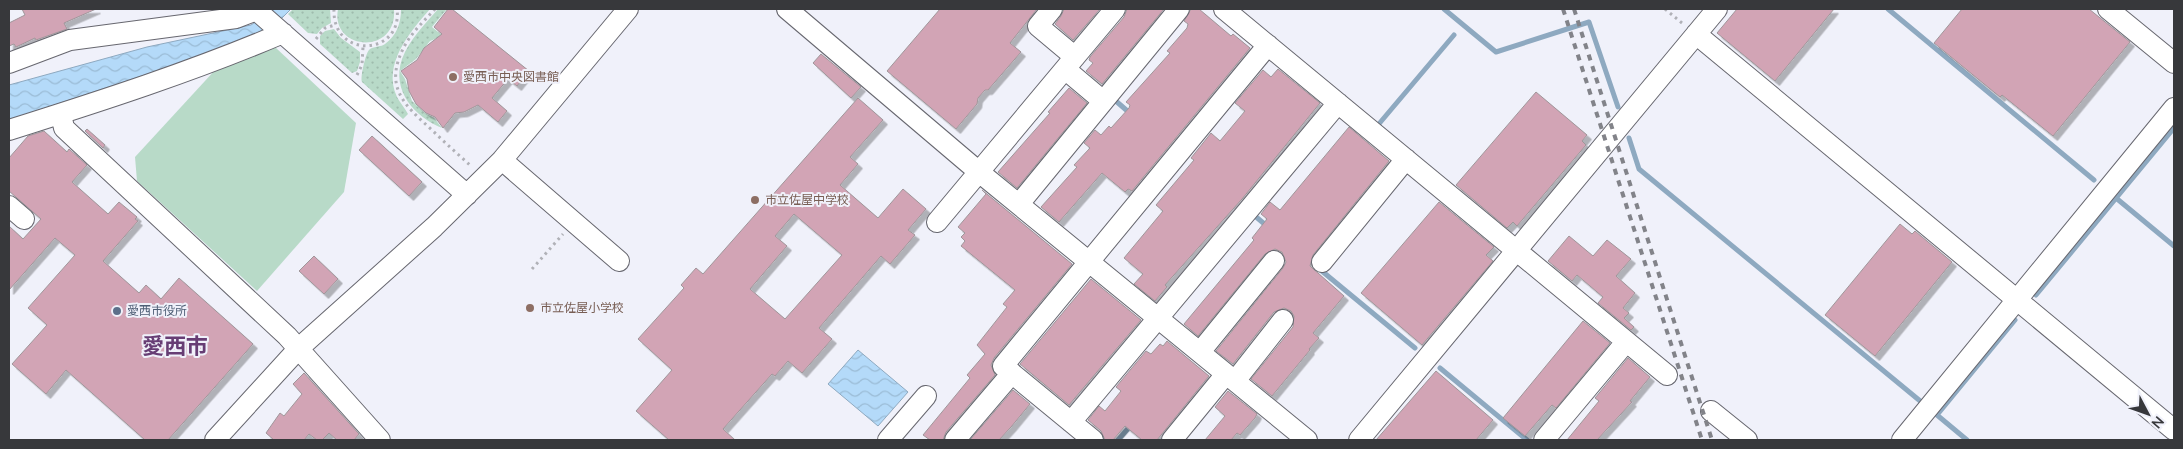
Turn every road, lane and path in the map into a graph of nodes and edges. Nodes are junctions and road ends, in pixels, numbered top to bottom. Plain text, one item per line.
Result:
1 (334, 9) edge
2 (397, 9) edge
3 (435, 9) edge
4 (628, 9) edge
5 (787, 9) edge
6 (1052, 9) edge
7 (1115, 9) edge
8 (1179, 9) edge
9 (1224, 9) edge
10 (1718, 9) edge
11 (2108, 9) edge
12 (266, 17) edge
13 (335, 25) junction
14 (1696, 34) junction
15 (312, 42) dead end
16 (1268, 45) junction
17 (362, 47) junction
18 (9, 63) edge
19 (1070, 63) junction
20 (2174, 63) edge
21 (353, 80) dead end
22 (1103, 101) junction
23 (1338, 103) junction
24 (2174, 108) edge
25 (61, 114) junction
26 (9, 130) edge
27 (1406, 159) junction
28 (502, 160) junction
29 (472, 167) dead end
30 (979, 172) junction
31 (466, 195) junction
32 (1019, 204) junction
33 (573, 222) junction
34 (937, 222) dead end
35 (1517, 250) junction
36 (1274, 261) dead end
37 (619, 262) dead end
38 (1089, 262) junction
39 (1322, 262) dead end
40 (532, 269) dead end
41 (2017, 300) junction
42 (1157, 318) junction
43 (1283, 320) dead end
44 (1626, 342) junction
45 (299, 348) junction
46 (1200, 352) junction
47 (1012, 373) junction
48 (1667, 375) dead end
49 (1230, 377) junction
50 (926, 396) dead end
51 (1711, 411) dead end
52 (1071, 422) junction
53 (2174, 430) edge
54 (215, 440) edge
55 (380, 440) edge
56 (888, 440) edge
57 (955, 440) edge
58 (1093, 440) edge
59 (1172, 440) edge
60 (1306, 440) edge
61 (1359, 440) edge
62 (1544, 440) edge
63 (1747, 440) edge
64 (1902, 440) edge

1 - 13 path
2 - 17 path
3 - 29 path
4 - 28 street
5 - 30 street
6 - 19 street
7 - 19 street
8 - 22 street
9 - 16 street
10 - 14 street
11 - 20 street
12 - 18 street
12 - 25 street
12 - 31 street
13 - 15 path
13 - 17 path
14 - 35 street
14 - 41 street
16 - 23 street
16 - 38 street
17 - 21 path
19 - 22 street
19 - 30 street
22 - 32 street
23 - 27 street
23 - 42 street
24 - 41 street
25 - 26 street
25 - 45 street
27 - 35 street
27 - 39 street
28 - 31 street
28 - 33 street
30 - 32 street
30 - 34 street
31 - 45 street
32 - 38 street
33 - 37 street
33 - 40 path
35 - 44 street
35 - 61 street
36 - 46 street
38 - 42 street
38 - 47 street
41 - 53 street
41 - 64 street
42 - 46 street
42 - 52 street
43 - 49 street
44 - 48 street
44 - 62 street
45 - 54 street
45 - 55 street
46 - 49 street
47 - 52 street
47 - 57 street
49 - 59 street
49 - 60 street
50 - 56 street
51 - 63 street
52 - 58 street

